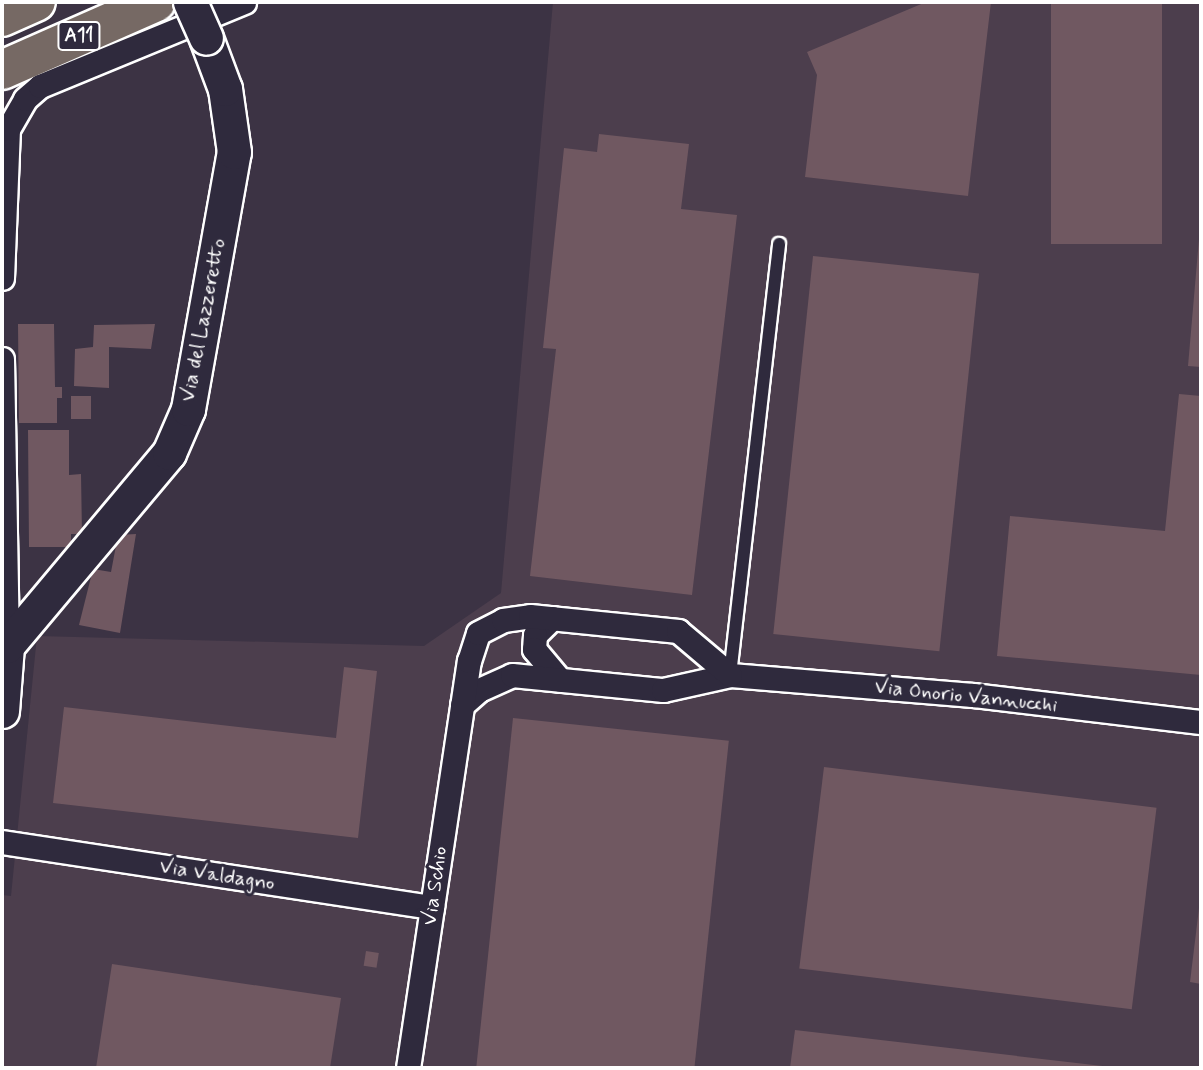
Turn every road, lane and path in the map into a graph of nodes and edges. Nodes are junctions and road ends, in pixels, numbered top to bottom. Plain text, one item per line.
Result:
1 (36, 2) edge
2 (156, 2) edge
3 (190, 2) edge
4 (244, 2) edge
5 (2, 17) edge
6 (2, 70) edge
7 (779, 244) dead end
8 (2, 278) edge
9 (2, 359) edge
10 (552, 618) junction
11 (7, 646) junction
12 (730, 675) junction
13 (560, 680) junction
14 (462, 705) junction
15 (2, 711) edge
16 (1201, 722) edge
17 (2, 842) edge
18 (432, 907) junction
19 (408, 1068) edge

1 - 5 highway, A11
2 - 6 highway, A11
3 - 11 street, Via del Lazzeretto, bridge
4 - 8 street
7 - 12 lane
9 - 11 street
10 - 12 street
10 - 13 street
10 - 14 street
11 - 15 street
12 - 13 street, Via Onorio Vannucchi
12 - 16 street, Via Onorio Vannucchi
13 - 14 street, Via Onorio Vannucchi
14 - 18 street, Via Schio
17 - 18 street, Via Valdagno
18 - 19 street, Via Schio

